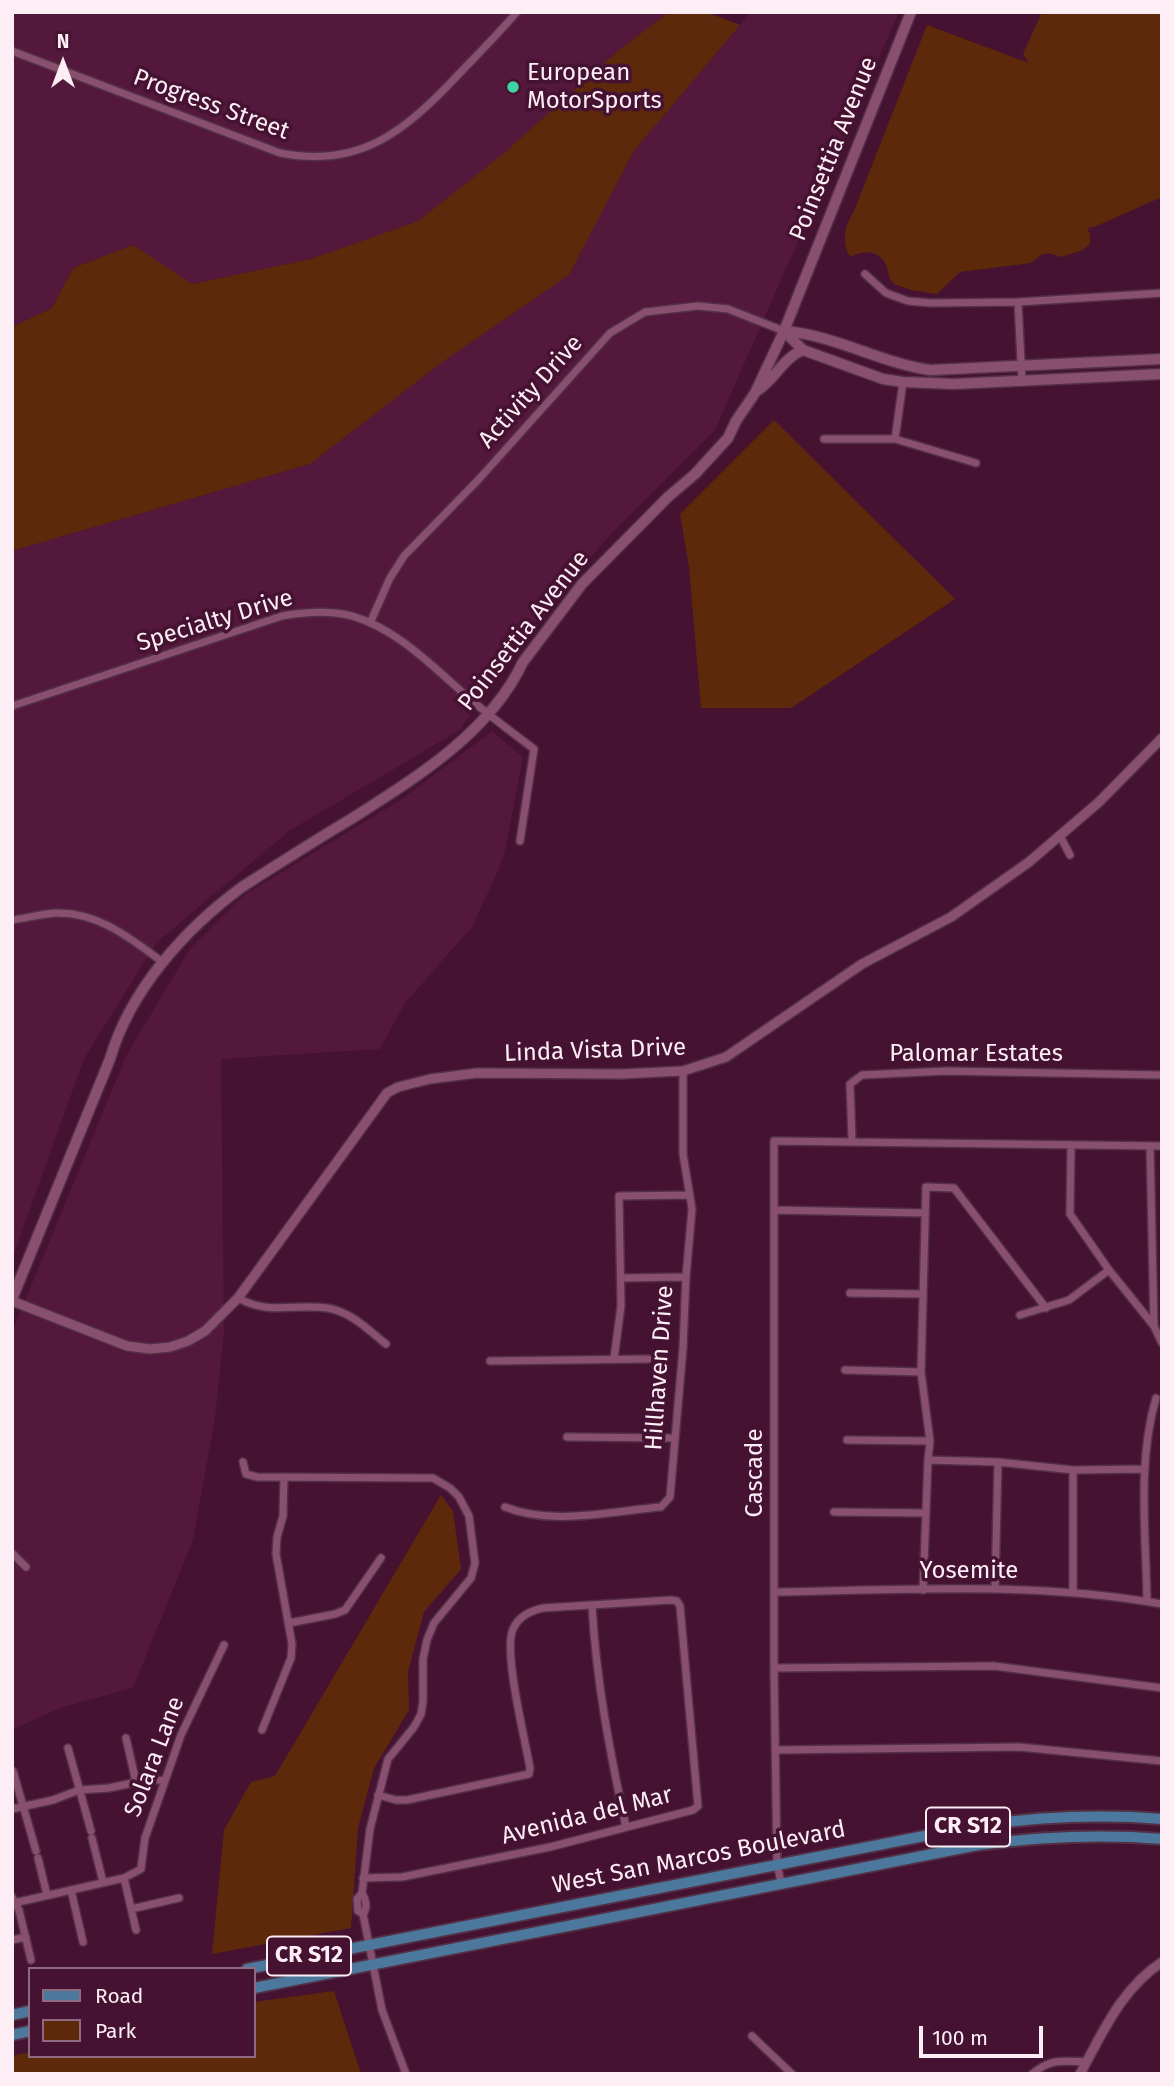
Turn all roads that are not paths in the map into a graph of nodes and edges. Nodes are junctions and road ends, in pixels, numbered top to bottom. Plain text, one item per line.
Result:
1 (517, 12) edge
2 (911, 12) edge
3 (12, 51) edge
4 (865, 274) dead end
5 (1162, 293) edge
6 (1018, 302) junction
7 (785, 331) junction
8 (803, 350) junction
9 (1162, 359) edge
10 (1022, 365) junction
11 (1162, 374) edge
12 (903, 382) junction
13 (1022, 382) junction
14 (755, 393) junction
15 (824, 439) dead end
16 (895, 439) junction
17 (976, 463) dead end
18 (370, 623) junction
19 (12, 706) edge
20 (487, 714) junction
21 (1162, 738) edge
22 (1060, 836) junction
23 (520, 841) dead end
24 (1070, 855) dead end
25 (12, 920) edge
26 (164, 963) junction
27 (683, 1071) junction
28 (1162, 1075) edge
29 (852, 1140) junction
30 (1071, 1144) junction
31 (1150, 1146) junction
32 (1162, 1146) edge
33 (690, 1195) junction
34 (775, 1210) junction
35 (925, 1213) junction
36 (1109, 1270) junction
37 (686, 1277) junction
38 (621, 1278) junction
39 (850, 1293) dead end
40 (923, 1294) junction
41 (237, 1297) junction
42 (12, 1300) edge
43 (1046, 1308) junction
44 (1020, 1315) dead end
45 (1154, 1325) junction
46 (1162, 1343) edge
47 (386, 1344) dead end
48 (614, 1359) junction
49 (648, 1359) dead end
50 (490, 1361) dead end
51 (845, 1370) dead end
52 (921, 1372) junction
53 (1156, 1398) dead end
54 (568, 1437) dead end
55 (676, 1438) junction
56 (847, 1440) dead end
57 (930, 1441) junction
58 (928, 1460) junction
59 (243, 1462) dead end
60 (998, 1462) junction
61 (1145, 1469) junction
62 (1073, 1471) junction
63 (284, 1477) junction
64 (505, 1507) dead end
65 (834, 1512) dead end
66 (926, 1513) junction
67 (12, 1553) edge
68 (381, 1559) dead end
69 (26, 1567) dead end
70 (995, 1588) junction
71 (923, 1590) junction
72 (775, 1592) junction
73 (1073, 1592) junction
74 (1147, 1601) junction
75 (1162, 1604) edge
76 (592, 1605) junction
77 (289, 1623) junction
78 (225, 1645) dead end
79 (774, 1668) junction
80 (1162, 1688) edge
81 (262, 1730) dead end
82 (126, 1738) dead end
83 (68, 1748) dead end
84 (776, 1750) junction
85 (1162, 1761) edge
86 (13, 1771) edge
87 (165, 1781) junction
88 (136, 1782) junction
89 (79, 1790) junction
90 (378, 1795) junction
91 (24, 1806) junction
92 (12, 1809) edge
93 (1162, 1819) edge
94 (626, 1827) junction
95 (1162, 1839) edge
96 (777, 1863) junction
97 (124, 1878) junction
98 (363, 1878) junction
99 (103, 1882) junction
100 (781, 1883) junction
101 (71, 1890) junction
102 (47, 1895) junction
103 (179, 1898) dead end
104 (13, 1900) edge
105 (131, 1909) junction
106 (136, 1930) dead end
107 (26, 1937) junction
108 (12, 1940) edge
109 (83, 1942) dead end
110 (371, 1944) junction
111 (31, 1960) dead end
112 (1162, 1962) edge
113 (375, 1964) junction
114 (256, 1967) edge
115 (256, 1988) edge
116 (752, 2036) dead end
117 (1086, 2062) junction
118 (406, 2074) edge
119 (793, 2074) edge
120 (1032, 2074) edge
121 (1080, 2074) edge

1 - 3 street, Progress Street
2 - 7 main road, Poinsettia Avenue
4 - 6 street
5 - 6 street
6 - 10 street
7 - 8 main road
7 - 10 main road
7 - 14 main road, Poinsettia Avenue
7 - 18 street, Activity Drive
8 - 12 main road
8 - 14 main road
9 - 10 main road
10 - 13 street
11 - 13 main road
12 - 13 main road
12 - 16 street
14 - 20 main road, Poinsettia Avenue
15 - 16 street
16 - 17 street
18 - 19 street, Specialty Drive
18 - 20 street, Specialty Drive
20 - 23 street, Specialty Drive
20 - 26 main road, Poinsettia Avenue
21 - 22 street, Linda Vista Drive
22 - 24 street
22 - 27 street, Linda Vista Drive
25 - 26 street
26 - 42 main road, Poinsettia Avenue
27 - 33 street, Hillhaven Drive
27 - 41 street, Linda Vista Drive
28 - 29 street, Palomar Estates
29 - 30 street
29 - 34 street, Cascade
30 - 31 street
30 - 36 street
31 - 32 street
31 - 45 street
33 - 37 street, Hillhaven Drive
33 - 38 street
34 - 35 street
34 - 72 street, Cascade
35 - 40 street
35 - 43 street
36 - 43 street
36 - 45 street
37 - 38 street
37 - 55 street, Hillhaven Drive
38 - 48 street
39 - 40 street
40 - 52 street
41 - 42 street, Linda Vista Drive
41 - 47 street
43 - 44 street
45 - 46 street
48 - 49 street
48 - 50 street
51 - 52 street
52 - 57 street
53 - 61 street
54 - 55 street
55 - 64 street, Hillhaven Drive
56 - 57 street
57 - 58 street
58 - 60 street
58 - 66 street
59 - 63 street
60 - 62 street
60 - 70 street
61 - 62 street
61 - 74 street
62 - 73 street
63 - 77 street
63 - 90 street
65 - 66 street
66 - 71 street
67 - 69 street
68 - 77 street
70 - 71 street, Yosemite
70 - 73 street, Yosemite
71 - 72 street, Yosemite
72 - 79 street, Cascade
73 - 74 street, Yosemite
74 - 75 street, Yosemite
76 - 90 street
76 - 94 street
76 - 94 street, Avenida del Mar
77 - 81 street
78 - 87 street, Solara Lane
79 - 80 street
79 - 84 street, Cascade
82 - 88 street
83 - 89 street
84 - 85 street
84 - 96 street, Cascade
86 - 91 street
87 - 88 street
87 - 97 street, Solara Lane
88 - 89 street
89 - 91 street
89 - 99 street
90 - 98 street
91 - 92 street
91 - 102 street
93 - 96 main road, West San Marcos Boulevard / CR S12
94 - 98 street, Avenida del Mar
95 - 100 main road, West San Marcos Boulevard / CR S12
96 - 100 street, Cascade
96 - 110 main road, West San Marcos Boulevard / CR S12
97 - 99 street
97 - 105 street
98 - 110 street
99 - 101 street
100 - 113 main road, West San Marcos Boulevard / CR S12
101 - 102 street
101 - 109 street
102 - 104 street
103 - 105 street
104 - 107 street
105 - 106 street
107 - 108 street
107 - 111 street
110 - 113 street
110 - 114 main road, West San Marcos Boulevard / CR S12
112 - 117 street
113 - 115 main road, West San Marcos Boulevard / CR S12
113 - 118 street
116 - 119 street
117 - 120 street
117 - 121 street

